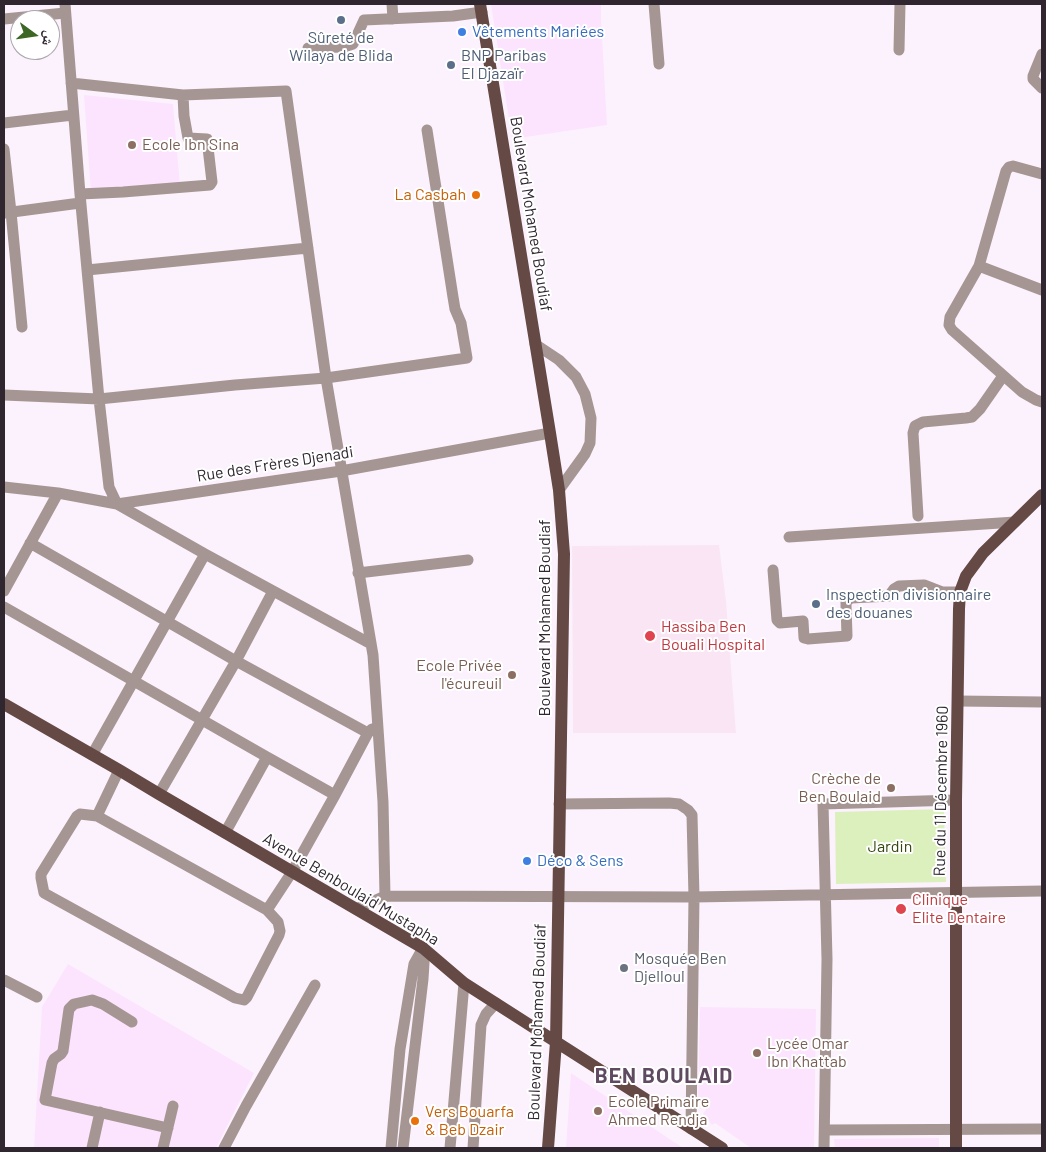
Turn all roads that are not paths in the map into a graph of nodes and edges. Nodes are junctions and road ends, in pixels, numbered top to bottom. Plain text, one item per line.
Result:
1 (392, 4) edge
2 (654, 4) edge
3 (900, 4) edge
4 (65, 8) edge
5 (481, 8) edge
6 (4, 19) edge
7 (393, 19) junction
8 (308, 48) dead end
9 (900, 50) dead end
10 (1042, 54) edge
11 (659, 64) dead end
12 (71, 83) junction
13 (1042, 88) edge
14 (183, 94) junction
15 (73, 115) junction
16 (4, 123) edge
17 (427, 130) dead end
18 (4, 149) edge
19 (1042, 174) edge
20 (80, 199) junction
21 (8, 212) edge
22 (308, 248) junction
23 (979, 266) junction
24 (87, 270) junction
25 (1042, 290) edge
26 (22, 327) dead end
27 (535, 344) junction
28 (1003, 376) junction
29 (326, 378) junction
30 (4, 395) edge
31 (99, 399) junction
32 (1042, 402) edge
33 (550, 432) junction
34 (342, 471) junction
35 (4, 487) edge
36 (559, 490) junction
37 (58, 493) junction
38 (1042, 496) edge
39 (117, 504) junction
40 (918, 516) dead end
41 (1015, 522) junction
42 (790, 537) dead end
43 (30, 543) junction
44 (205, 554) junction
45 (468, 560) dead end
46 (773, 570) dead end
47 (358, 573) junction
48 (4, 591) edge
49 (273, 591) junction
50 (960, 592) junction
51 (4, 607) edge
52 (167, 621) junction
53 (371, 644) junction
54 (236, 660) junction
55 (134, 681) junction
56 (958, 701) junction
57 (1042, 702) edge
58 (4, 704) edge
59 (202, 720) junction
60 (378, 725) junction
61 (368, 733) junction
62 (92, 755) junction
63 (267, 757) junction
64 (119, 770) junction
65 (159, 794) junction
66 (335, 795) junction
67 (956, 800) junction
68 (559, 804) junction
69 (97, 816) junction
70 (225, 833) junction
71 (292, 872) junction
72 (1042, 891) edge
73 (956, 892) junction
74 (825, 894) junction
75 (385, 896) junction
76 (558, 897) junction
77 (694, 897) junction
78 (356, 909) junction
79 (267, 910) junction
80 (422, 948) junction
81 (4, 980) edge
82 (464, 983) junction
83 (316, 985) dead end
84 (37, 997) dead end
85 (496, 1003) junction
86 (132, 1022) dead end
87 (556, 1042) junction
88 (173, 1106) dead end
89 (100, 1112) junction
90 (168, 1128) junction
91 (692, 1129) junction
92 (956, 1129) junction
93 (1042, 1129) edge
94 (825, 1130) junction
95 (92, 1148) edge
96 (163, 1148) edge
97 (224, 1148) edge
98 (391, 1148) edge
99 (403, 1148) edge
100 (450, 1148) edge
101 (473, 1148) edge
102 (548, 1148) edge
103 (722, 1148) edge
104 (824, 1148) edge
105 (956, 1148) edge

1 - 7 street
2 - 11 street
3 - 9 street
4 - 6 street
4 - 12 street
5 - 7 street
5 - 27 main road, Boulevard Mohamed Boudiaf
7 - 8 street
10 - 13 street
12 - 14 street
12 - 15 street
14 - 20 street
14 - 22 street
15 - 16 street
15 - 20 street
17 - 29 street
18 - 21 street
19 - 23 street
20 - 21 street
20 - 24 street
21 - 26 street
22 - 24 street
22 - 29 street
23 - 25 street
23 - 28 street
24 - 31 street
27 - 33 main road, Boulevard Mohamed Boudiaf
27 - 36 street
28 - 32 street
28 - 40 street
29 - 31 street
29 - 34 street
30 - 31 street
31 - 39 street
33 - 34 street, Rue des Frères Djenadi
33 - 36 main road, Boulevard Mohamed Boudiaf
34 - 39 street, Rue des Frères Djenadi
34 - 47 street
35 - 37 street, Rue des Frères Djenadi
36 - 68 main road, Boulevard Mohamed Boudiaf
37 - 39 street, Rue des Frères Djenadi
37 - 43 street
38 - 41 main road, Rue du 11 Décembre 1960
39 - 44 street
41 - 42 street
41 - 50 main road, Rue du 11 Décembre 1960
43 - 48 street
43 - 52 street
44 - 49 street
44 - 52 street
45 - 47 street
46 - 50 street
47 - 53 street
49 - 53 street
49 - 54 street
50 - 56 main road, Rue du 11 Décembre 1960
51 - 55 street
52 - 54 street
52 - 55 street
53 - 60 street
54 - 59 street
54 - 61 street
55 - 59 street
55 - 62 street
56 - 57 street
56 - 67 main road, Rue du 11 Décembre 1960
58 - 62 main road, Avenue Benboulaid Mustapha
59 - 63 street
59 - 65 street
60 - 61 street
60 - 75 street
61 - 66 street
62 - 64 main road, Avenue Benboulaid Mustapha
63 - 66 street
63 - 70 street
64 - 65 main road, Avenue Benboulaid Mustapha
64 - 69 street
65 - 70 main road, Avenue Benboulaid Mustapha
66 - 71 street
67 - 73 main road, Rue du 11 Décembre 1960
67 - 74 street
68 - 76 main road, Boulevard Mohamed Boudiaf
68 - 77 street
69 - 79 street
69 - 79 street
70 - 71 main road, Avenue Benboulaid Mustapha
71 - 78 main road, Avenue Benboulaid Mustapha
71 - 79 street
72 - 73 street
73 - 74 street
73 - 92 main road, Rue du 11 Décembre 1960
74 - 77 street
74 - 94 street
75 - 76 street
75 - 78 street
76 - 77 street
76 - 87 main road, Boulevard Mohamed Boudiaf
77 - 91 street
78 - 80 main road, Avenue Benboulaid Mustapha
80 - 82 main road, Avenue Benboulaid Mustapha
80 - 98 street
80 - 99 street
81 - 84 street
82 - 85 main road, Avenue Benboulaid Mustapha
82 - 100 street
83 - 97 street
85 - 87 main road, Avenue Benboulaid Mustapha
85 - 101 street
86 - 89 street
87 - 91 main road, Avenue Benboulaid Mustapha
87 - 102 main road, Boulevard Mohamed Boudiaf
88 - 90 street
89 - 90 street
89 - 95 street
90 - 96 street
91 - 103 main road, Avenue Benboulaid Mustapha
92 - 93 street
92 - 94 street
92 - 105 main road, Rue du 11 Décembre 1960
94 - 104 street

